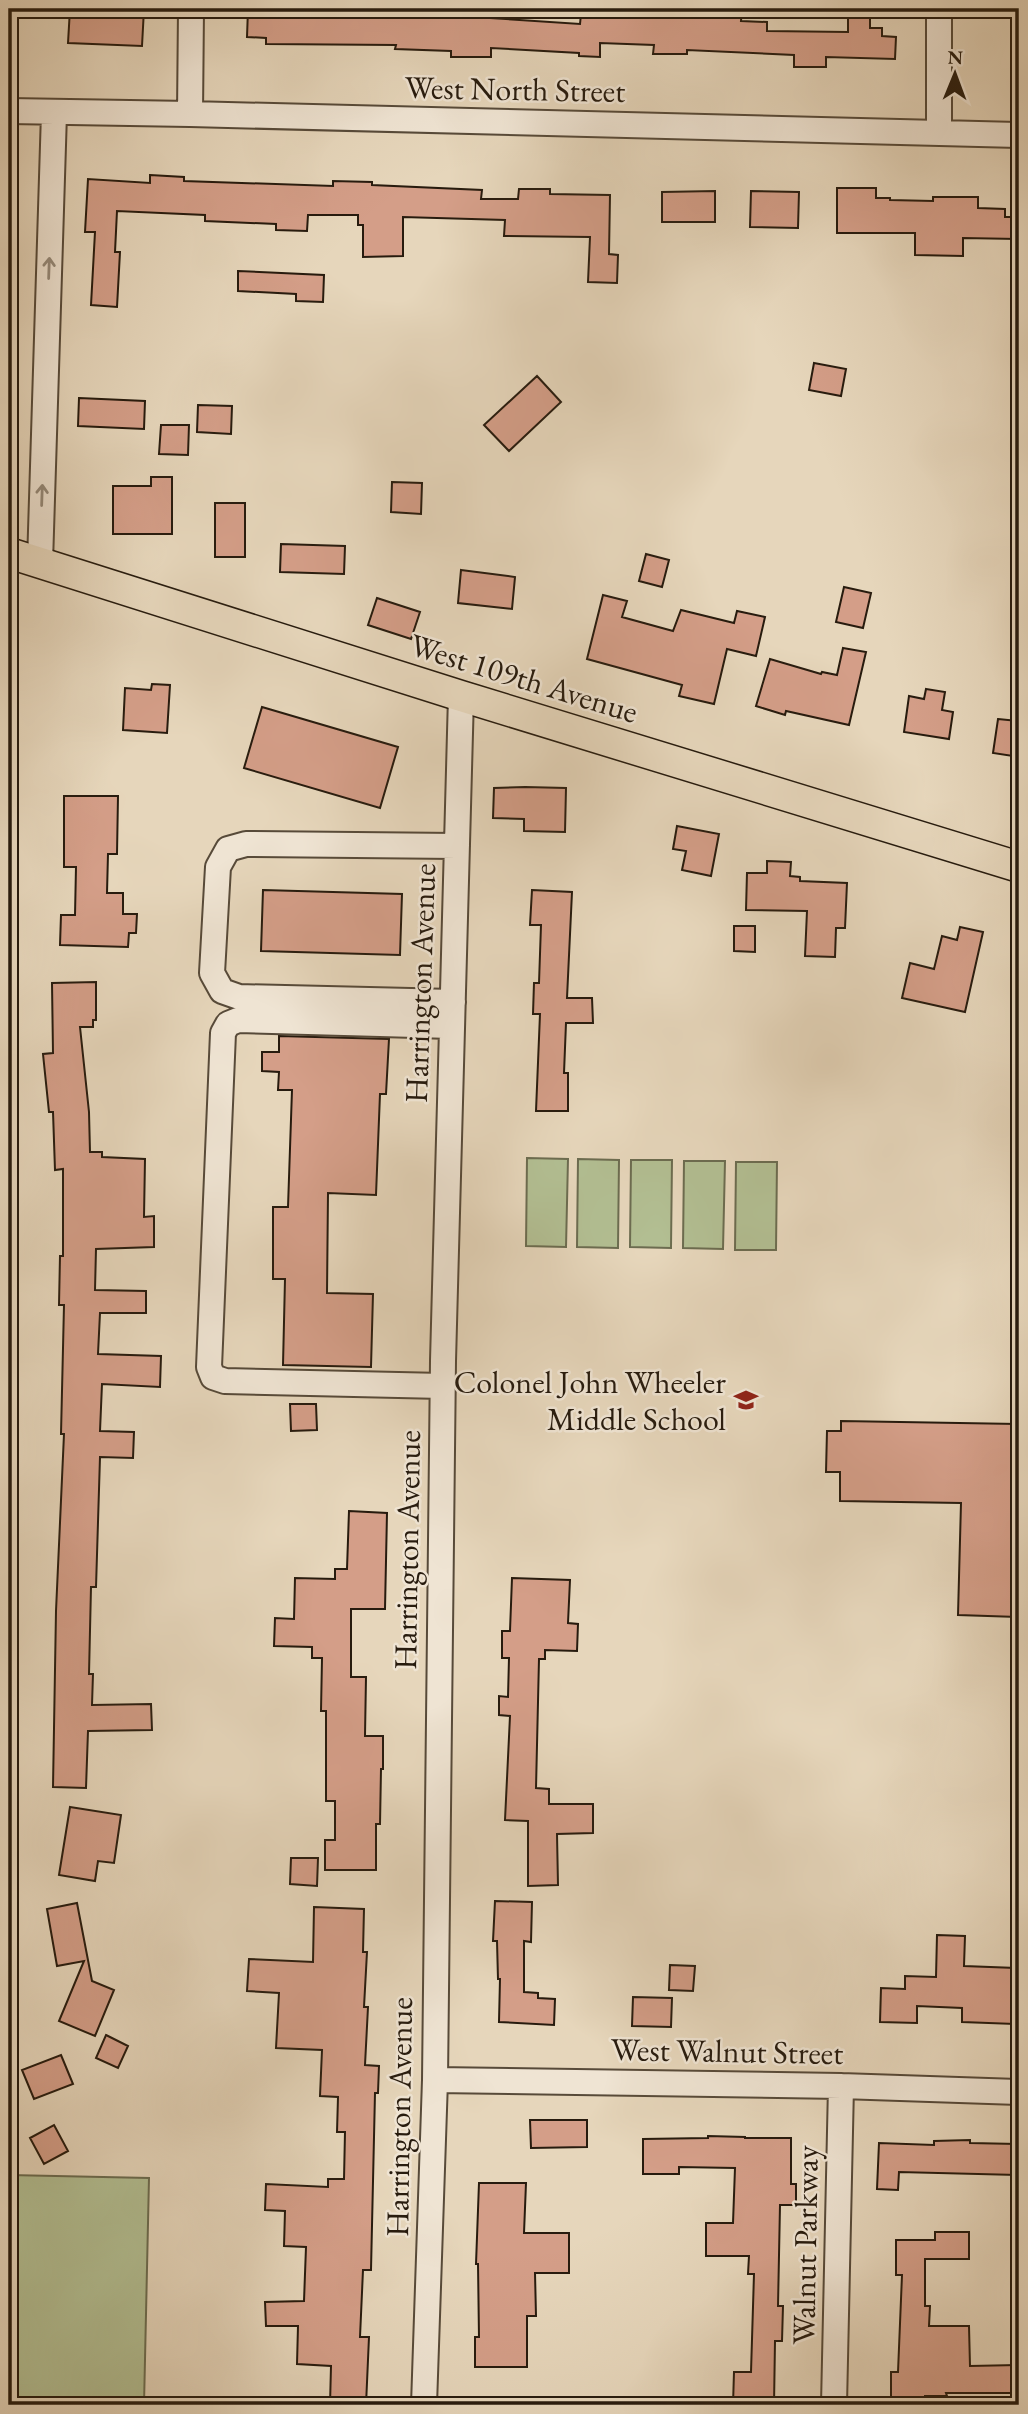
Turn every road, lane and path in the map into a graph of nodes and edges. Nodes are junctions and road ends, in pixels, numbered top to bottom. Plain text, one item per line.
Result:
1 (191, 9) edge
2 (939, 9) edge
3 (9, 111) edge
4 (54, 113) junction
5 (190, 114) junction
6 (939, 133) junction
7 (1019, 135) edge
8 (9, 553) edge
9 (40, 563) junction
10 (461, 696) junction
11 (457, 846) junction
12 (1019, 867) edge
13 (453, 1014) junction
14 (443, 1386) junction
15 (435, 2081) junction
16 (841, 2086) junction
17 (1019, 2092) edge
18 (424, 2405) edge
19 (834, 2405) edge

1 - 5 street
2 - 6 street
3 - 4 street, West North Street
4 - 5 street, West North Street
9 -> 4 street
5 - 6 street, West North Street
6 - 7 street, West North Street
8 - 9 main road, West 109th Avenue
9 - 10 main road, West 109th Avenue
10 - 11 street, Harrington Avenue
10 - 12 main road, West 109th Avenue
11 - 13 street, Harrington Avenue
11 - 13 street
13 - 14 street, Harrington Avenue
13 - 14 street
14 - 15 street, Harrington Avenue
15 - 16 street, West Walnut Street
15 - 18 street, Harrington Avenue
16 - 17 street, West Walnut Street
16 - 19 street, Walnut Parkway

